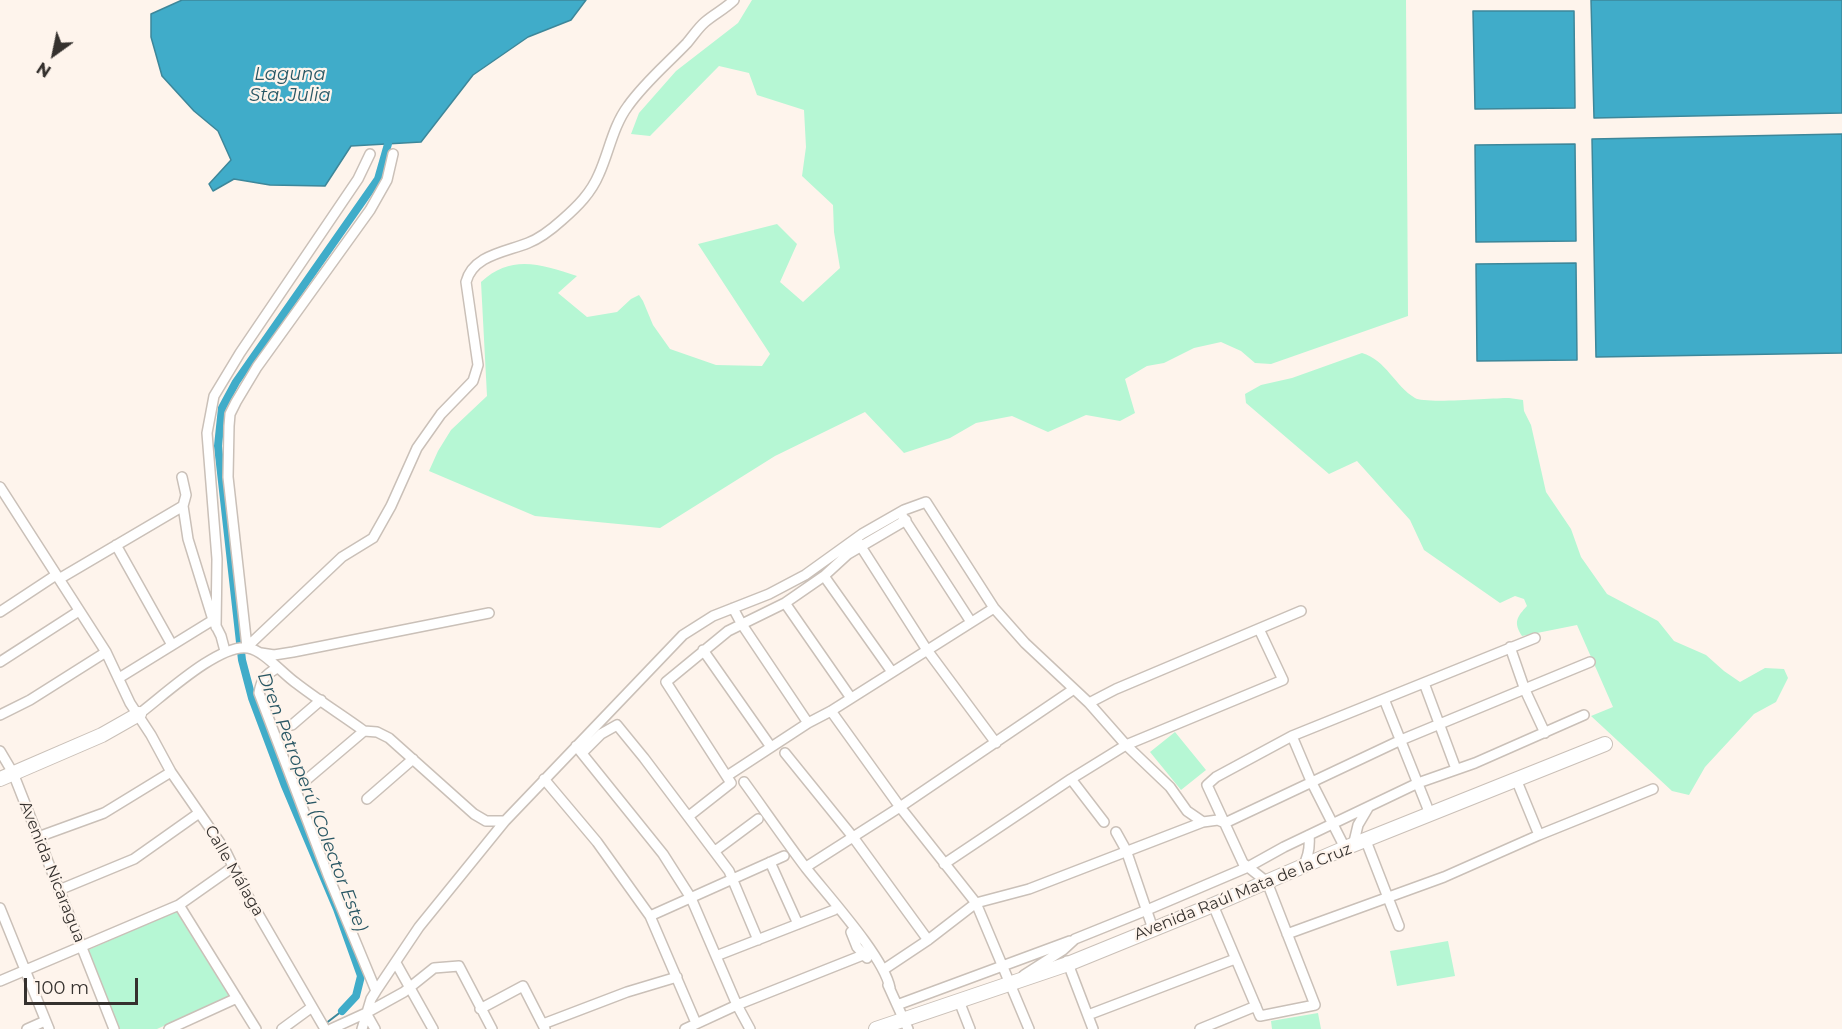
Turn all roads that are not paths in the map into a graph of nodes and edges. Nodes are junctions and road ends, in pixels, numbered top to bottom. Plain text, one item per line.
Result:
1 (734, 0) edge
2 (370, 154) dead end
3 (393, 154) dead end
4 (182, 477) dead end
5 (0, 487) edge
6 (183, 506) junction
7 (903, 516) junction
8 (858, 542) junction
9 (116, 545) junction
10 (824, 576) junction
11 (57, 577) junction
12 (784, 603) junction
13 (733, 608) junction
14 (994, 608) junction
15 (79, 610) junction
16 (1301, 611) dead end
17 (0, 612) edge
18 (489, 613) dead end
19 (971, 622) junction
20 (214, 623) junction
21 (741, 623) junction
22 (1259, 629) junction
23 (1535, 638) dead end
24 (172, 645) junction
25 (247, 647) junction
26 (1510, 647) junction
27 (704, 650) junction
28 (927, 650) junction
29 (225, 651) junction
30 (105, 652) junction
31 (293, 652) junction
32 (261, 653) junction
33 (0, 662) edge
34 (1590, 662) dead end
35 (278, 669) junction
36 (892, 672) junction
37 (120, 678) junction
38 (1424, 683) junction
39 (1074, 689) junction
40 (1525, 690) junction
41 (851, 698) junction
42 (1384, 699) junction
43 (321, 700) junction
44 (1089, 703) junction
45 (831, 711) junction
46 (139, 714) junction
47 (0, 715) edge
48 (1584, 715) dead end
49 (808, 723) junction
50 (292, 724) dead end
51 (1440, 725) junction
52 (364, 730) junction
53 (1545, 732) junction
54 (1292, 736) junction
55 (1401, 740) junction
56 (996, 743) junction
57 (1605, 744) dead end
58 (1126, 745) junction
59 (771, 747) junction
60 (579, 750) junction
61 (0, 751) edge
62 (786, 753) dead end
63 (413, 759) junction
64 (1456, 769) junction
65 (171, 772) junction
66 (6, 776) edge
67 (727, 776) junction
68 (544, 779) junction
69 (1071, 779) junction
70 (1516, 779) junction
71 (744, 782) dead end
72 (1311, 782) junction
73 (1418, 783) junction
74 (294, 785) junction
75 (1653, 789) dead end
76 (367, 799) dead end
77 (1370, 806) junction
78 (900, 807) junction
79 (199, 813) junction
80 (474, 814) junction
81 (1430, 814) junction
82 (689, 816) junction
83 (758, 819) dead end
84 (505, 820) junction
85 (1104, 822) dead end
86 (1203, 822) junction
87 (1225, 823) junction
88 (1333, 824) junction
89 (1116, 832) dead end
90 (493, 834) junction
91 (1309, 835) junction
92 (1539, 835) junction
93 (38, 837) junction
94 (853, 837) junction
95 (1355, 845) junction
96 (1126, 850) junction
97 (716, 851) junction
98 (784, 856) dead end
99 (770, 862) junction
100 (944, 864) junction
101 (233, 867) junction
102 (806, 867) junction
103 (1248, 867) junction
104 (1302, 867) junction
105 (734, 879) junction
106 (1267, 882) junction
107 (59, 890) junction
108 (1388, 897) junction
109 (691, 898) junction
110 (976, 903) junction
111 (179, 905) junction
112 (1213, 905) junction
113 (1147, 910) junction
114 (1, 911) edge
115 (650, 916) junction
116 (798, 924) junction
117 (1400, 926) dead end
118 (1154, 929) junction
119 (1287, 934) junction
120 (928, 939) junction
121 (1075, 939) junction
122 (758, 940) junction
123 (81, 947) junction
124 (1063, 950) junction
125 (863, 955) junction
126 (716, 956) junction
127 (1235, 959) junction
128 (396, 963) junction
129 (1068, 964) junction
130 (1002, 966) junction
131 (25, 970) junction
132 (883, 970) junction
133 (677, 977) junction
134 (0, 981) edge
135 (1010, 984) junction
136 (410, 987) junction
137 (890, 988) junction
138 (376, 991) junction
139 (237, 998) junction
140 (959, 1001) junction
141 (737, 1005) junction
142 (897, 1005) junction
143 (1256, 1006) junction
144 (312, 1007) junction
145 (480, 1009) junction
146 (366, 1013) junction
147 (1088, 1016) junction
148 (906, 1024) edge
149 (47, 1025) edge
150 (323, 1026) edge
151 (544, 1027) edge
152 (691, 1027) edge
153 (27, 1029) edge
154 (114, 1029) edge
155 (169, 1029) edge
156 (256, 1029) edge
157 (282, 1029) edge
158 (312, 1029) edge
159 (331, 1029) edge
160 (362, 1029) edge
161 (375, 1029) edge
162 (433, 1029) edge
163 (492, 1029) edge
164 (750, 1029) edge
165 (876, 1029) edge
166 (970, 1029) edge
167 (1029, 1029) edge
168 (1093, 1029) edge
169 (1200, 1029) edge

1 - 25 street
2 - 20 street
3 - 25 street
4 - 6 street
5 - 11 street, Calle Málaga
6 - 9 street
6 - 20 street
7 - 8 street
7 - 14 street
7 - 19 street
8 - 10 street
8 - 13 street
8 - 28 street
9 - 11 street
9 - 24 street
10 - 12 street
10 - 36 street
11 - 15 street, Calle Málaga
11 - 17 street
12 - 21 street
12 - 41 street
13 - 21 street
13 - 60 street
14 - 19 street
14 - 39 street
15 - 30 street, Calle Málaga
15 - 33 street
16 - 22 street
18 - 31 street
19 - 28 street
20 - 24 street
20 - 29 street
21 - 27 street
21 - 49 street
22 - 44 street
22 - 58 street
23 - 26 street
24 - 37 street
25 - 29 street
25 - 32 street
26 - 38 street
26 - 40 street
27 - 59 street
27 - 67 street
28 - 36 street
28 - 56 street
29 - 46 street
30 - 37 street, Calle Málaga
30 - 47 street
31 - 32 street
31 - 35 street
32 - 35 street
34 - 40 street
35 - 43 street
35 - 74 street
36 - 41 street
37 - 46 street, Calle Málaga
38 - 42 street
38 - 51 street
39 - 44 street
39 - 56 street
40 - 51 street
40 - 53 street
41 - 45 street
42 - 54 street
42 - 55 street
43 - 50 street
43 - 52 street
44 - 58 street
45 - 49 street
45 - 78 street
46 - 65 street, Calle Málaga
46 - 66 street
48 - 53 street
49 - 59 street
51 - 55 street
51 - 64 street
52 - 63 street
52 - 74 street
53 - 64 street
54 - 72 street
54 - 87 street
55 - 72 street
55 - 73 street
56 - 78 street
57 - 70 street, Avenida Raúl Mata de la Cruz
58 - 69 street
58 - 86 street
59 - 67 street
60 - 68 street
60 - 82 street
60 - 109 street
61 - 66 street, Avenida Nicaragua
62 - 94 street
63 - 76 street
63 - 80 street
64 - 73 street
65 - 79 street, Calle Málaga
65 - 93 street
66 - 93 street, Avenida Nicaragua
67 - 82 street
68 - 84 street
68 - 115 street
69 - 85 street
69 - 100 street
70 - 81 street, Avenida Raúl Mata de la Cruz
70 - 92 street
71 - 102 street
72 - 87 street
72 - 88 street
73 - 77 street
73 - 81 street
74 - 138 street
75 - 92 street
77 - 88 street
77 - 95 street
78 - 94 street
78 - 100 street
79 - 101 street, Calle Málaga
79 - 107 street
80 - 84 street
80 - 90 street
81 - 95 street, Avenida Raúl Mata de la Cruz
82 - 97 street
83 - 97 street
84 - 90 street
86 - 87 street
86 - 96 street
87 - 103 street
88 - 91 street
88 - 95 street
89 - 96 street
90 - 128 street
91 - 103 street
91 - 104 street
92 - 108 street
93 - 107 street, Avenida Nicaragua
94 - 102 street
94 - 120 street
95 - 104 street, Avenida Raúl Mata de la Cruz
95 - 108 street
96 - 110 street
96 - 113 street
97 - 105 street
98 - 99 street
99 - 105 street
99 - 116 street
100 - 110 street
101 - 111 street
101 - 144 street, Calle Málaga
102 - 132 street
103 - 106 street
103 - 113 street
104 - 106 street, Avenida Raúl Mata de la Cruz
105 - 109 street
105 - 122 street
106 - 112 street, Avenida Raúl Mata de la Cruz
106 - 119 street
107 - 123 street, Avenida Nicaragua
108 - 117 street
108 - 119 street
109 - 115 street
109 - 126 street
110 - 120 street
110 - 130 street
111 - 123 street
111 - 139 street
112 - 118 street, Avenida Raúl Mata de la Cruz
112 - 127 street
113 - 118 street
113 - 121 street
114 - 131 street
115 - 133 street
116 - 122 street
116 - 125 street
118 - 129 street, Avenida Raúl Mata de la Cruz
119 - 143 street
120 - 132 street
121 - 124 street
121 - 130 street
122 - 126 street
123 - 131 street
123 - 154 street, Avenida Nicaragua
124 - 129 street
124 - 135 street
125 - 137 street
125 - 141 street
126 - 141 street
127 - 143 street
127 - 147 street
128 - 136 street
128 - 138 street
129 - 135 street, Avenida Raúl Mata de la Cruz
129 - 147 street
130 - 135 street
130 - 142 street
131 - 134 street
131 - 149 street
132 - 137 street
133 - 151 street
133 - 152 street
135 - 140 street, Avenida Raúl Mata de la Cruz
135 - 167 street
136 - 145 street
136 - 146 street
136 - 162 street
137 - 142 street
138 - 146 street
139 - 155 street
139 - 156 street
140 - 148 street, Avenida Raúl Mata de la Cruz
140 - 166 street
141 - 152 street
141 - 164 street
142 - 148 street
143 - 169 street
144 - 150 street, Calle Málaga
144 - 157 street
145 - 151 street
145 - 163 street
146 - 159 street
146 - 160 street
146 - 161 street
147 - 168 street
148 - 165 street, Avenida Raúl Mata de la Cruz
149 - 153 street
150 - 158 street

